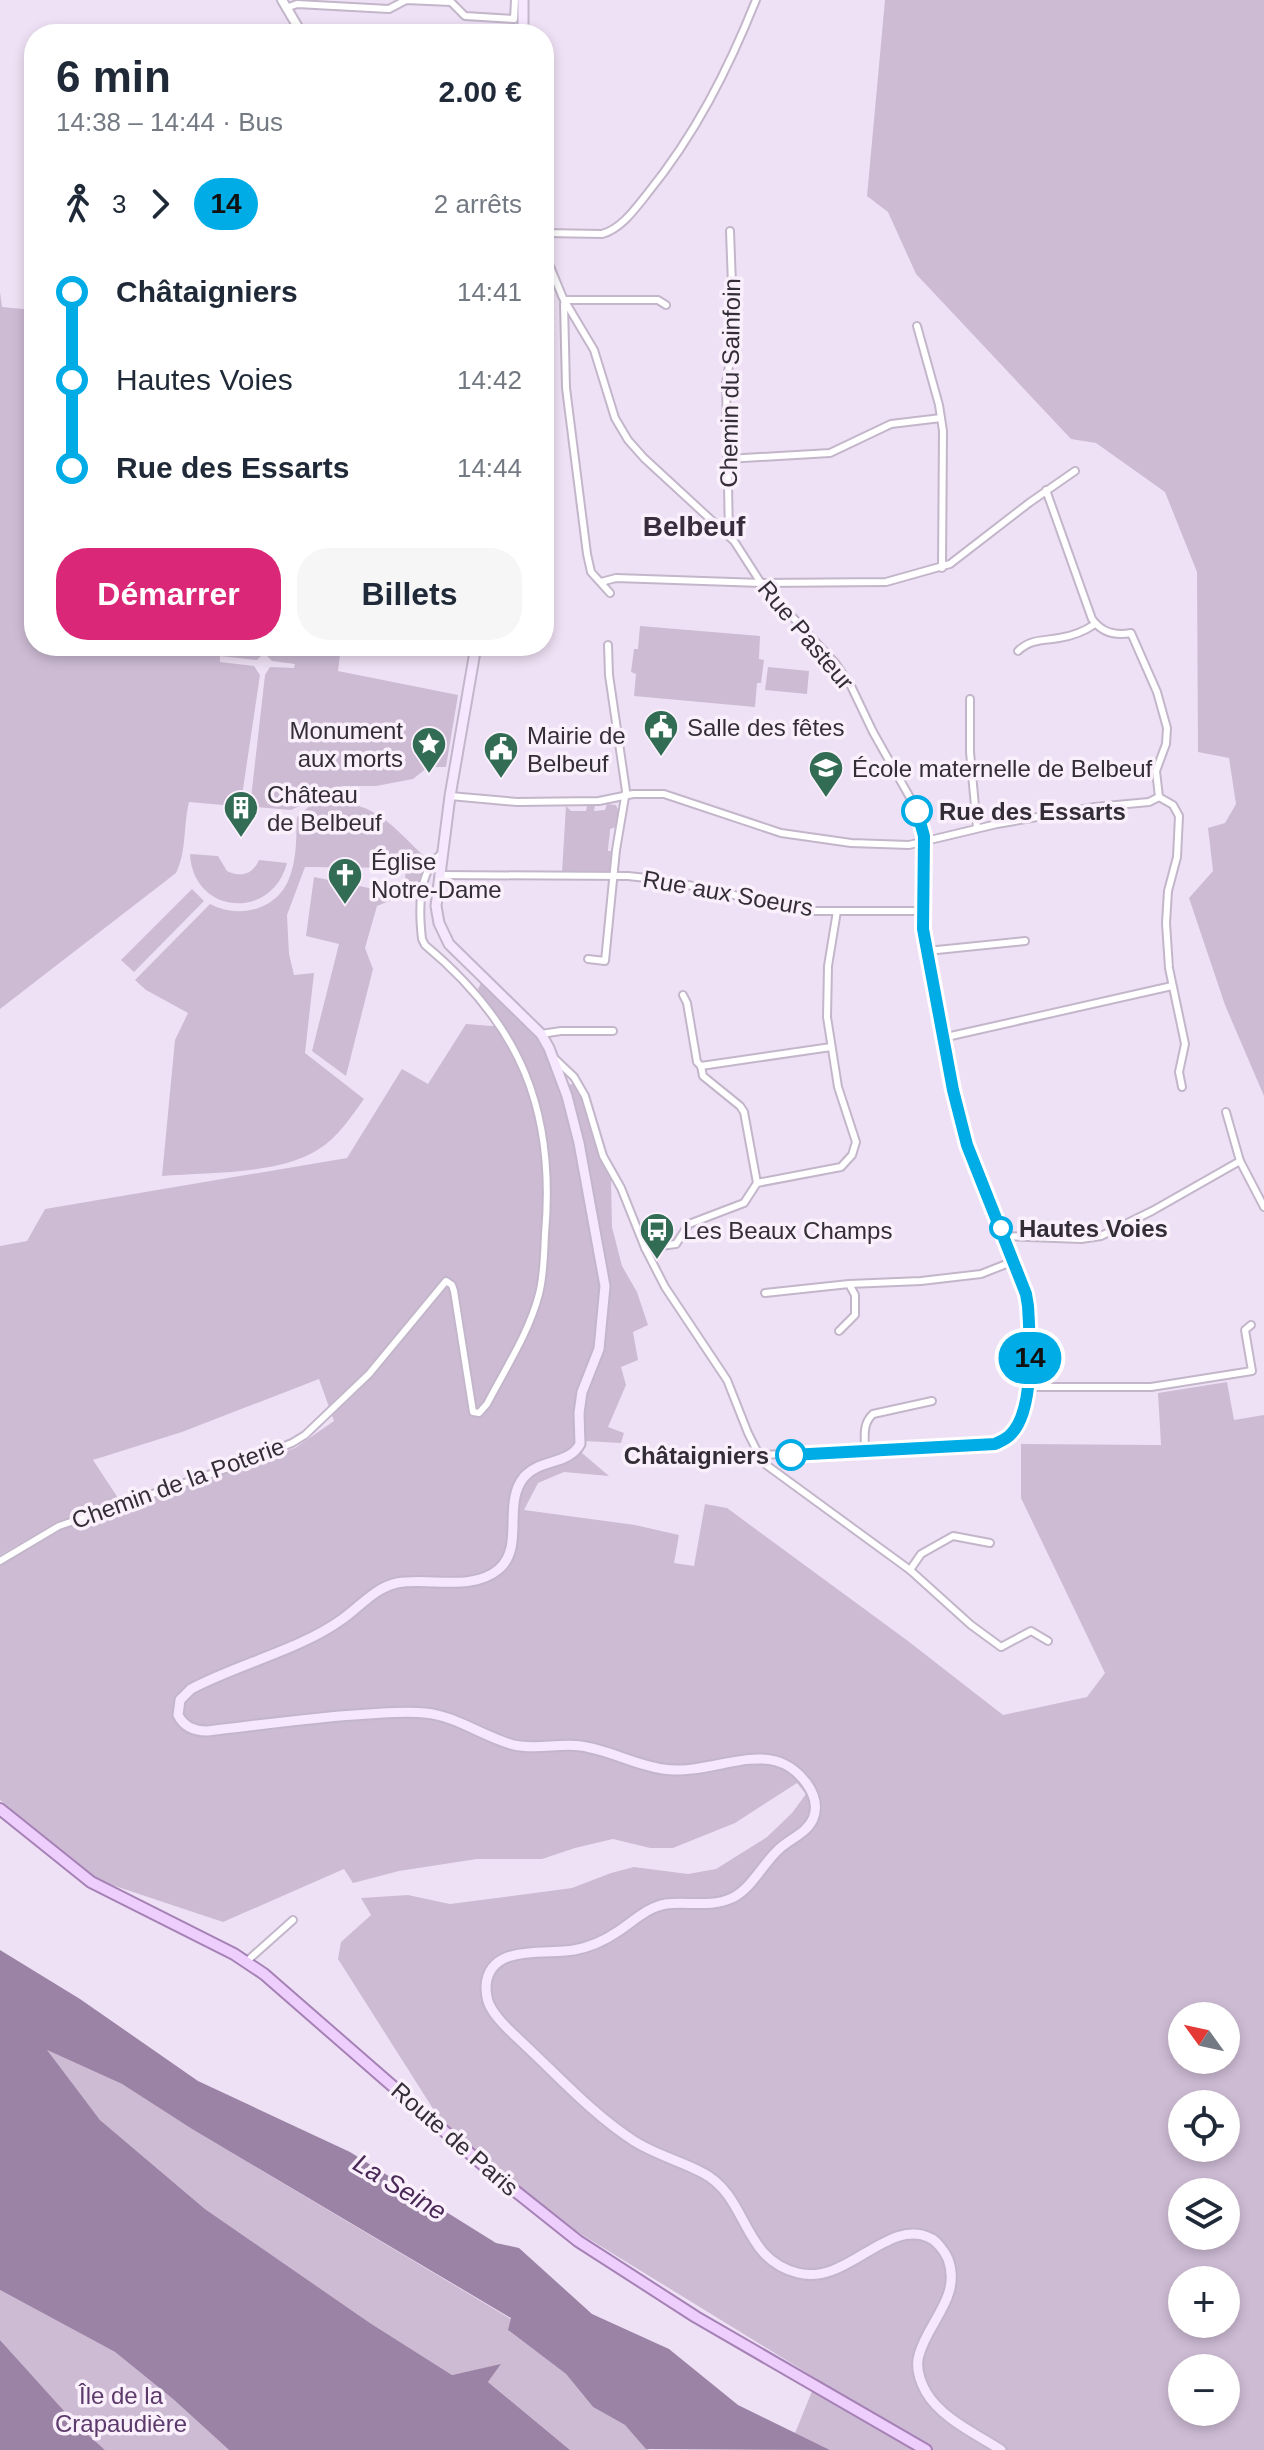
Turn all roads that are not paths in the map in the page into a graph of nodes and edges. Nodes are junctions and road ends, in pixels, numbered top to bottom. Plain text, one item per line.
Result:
1 (463, 0) edge
2 (515, 0) edge
3 (523, 0) edge
4 (756, 0) edge
5 (346, 3) edge
6 (284, 4) edge
7 (462, 13) junction
8 (296, 24) edge
9 (523, 24) edge
10 (730, 231) dead end
11 (554, 233) edge
12 (554, 276) edge
13 (564, 300) junction
14 (666, 305) dead end
15 (917, 326) dead end
16 (941, 418) junction
17 (727, 459) junction
18 (1075, 471) dead end
19 (1046, 490) junction
20 (729, 536) junction
21 (942, 568) junction
22 (601, 582) junction
23 (761, 583) junction
24 (610, 593) dead end
25 (1095, 624) junction
26 (608, 645) dead end
27 (1018, 651) dead end
28 (474, 656) edge
29 (970, 699) dead end
30 (450, 796) junction
31 (625, 796) junction
32 (1159, 797) junction
33 (977, 828) junction
34 (923, 840) junction
35 (441, 854) junction
36 (439, 875) junction
37 (614, 875) junction
38 (837, 911) junction
39 (922, 911) junction
40 (1025, 941) dead end
41 (927, 951) junction
42 (588, 959) dead end
43 (1172, 986) junction
44 (683, 995) dead end
45 (613, 1031) dead end
46 (541, 1034) junction
47 (942, 1038) junction
48 (831, 1047) junction
49 (553, 1057) junction
50 (701, 1066) junction
51 (1182, 1087) dead end
52 (1226, 1112) dead end
53 (1240, 1161) junction
54 (757, 1183) junction
55 (1264, 1207) edge
56 (1004, 1236) junction
57 (645, 1248) junction
58 (1014, 1261) junction
59 (849, 1284) junction
60 (765, 1293) dead end
61 (1251, 1325) dead end
62 (839, 1331) dead end
63 (1252, 1371) junction
64 (1264, 1371) edge
65 (1028, 1387) junction
66 (932, 1401) dead end
67 (865, 1451) junction
68 (762, 1455) junction
69 (990, 1543) dead end
70 (0, 1561) edge
71 (910, 1570) junction
72 (1048, 1641) dead end
73 (0, 1809) edge
74 (293, 1920) dead end
75 (246, 1962) junction
76 (926, 2450) edge
77 (1001, 2450) edge

1 - 7 street
2 - 7 street
3 - 9 main road
4 - 11 street
5 - 6 street
5 - 7 street
6 - 8 street
10 - 17 street, Chemin du Sainfoin
12 - 13 street, Rue Pasteur
13 - 14 street
13 - 20 street, Rue Pasteur
13 - 22 street
15 - 16 street
16 - 17 street
16 - 21 street
17 - 20 street, Chemin du Sainfoin
18 - 19 street
19 - 21 street
19 - 25 street
20 - 23 street, Rue Pasteur
21 - 23 street
22 - 23 street
22 - 24 street
23 - 34 street, Rue Pasteur
25 - 27 street
25 - 32 street
26 - 31 street
28 - 30 main road
29 - 33 street
30 - 31 street
30 - 35 main road
31 - 34 street
31 - 37 street
32 - 33 street
32 - 43 street
33 - 34 street
34 - 39 street, Rue Pasteur
35 - 36 main road
35 - 70 street, Chemin de la Poterie
36 - 37 street, Rue aux Soeurs
36 - 46 main road
37 - 38 street, Rue aux Soeurs
37 - 42 street
38 - 39 street, Rue aux Soeurs
38 - 48 street
39 - 41 street, Rue Pasteur
40 - 41 street
41 - 47 street, Rue Pasteur
43 - 47 street
43 - 51 street
44 - 50 street
45 - 46 street
46 - 49 main road
47 - 56 street, Rue Pasteur
48 - 50 street
48 - 54 street
49 - 57 street
49 - 77 main road
50 - 54 street
52 - 53 street
53 - 55 street
53 - 56 street
54 - 57 street
56 - 58 street, Rue Pasteur
57 - 68 street
58 - 59 street
58 - 65 street, Rue Pasteur
59 - 60 street
59 - 62 street
61 - 63 street
63 - 64 street
63 - 65 street
65 - 67 street, Rue Pasteur
66 - 67 street
67 - 68 street
68 - 71 street
69 - 71 street
71 - 72 street
73 - 75 main road, Route de Paris
74 - 75 street
75 - 76 main road, Route de Paris

